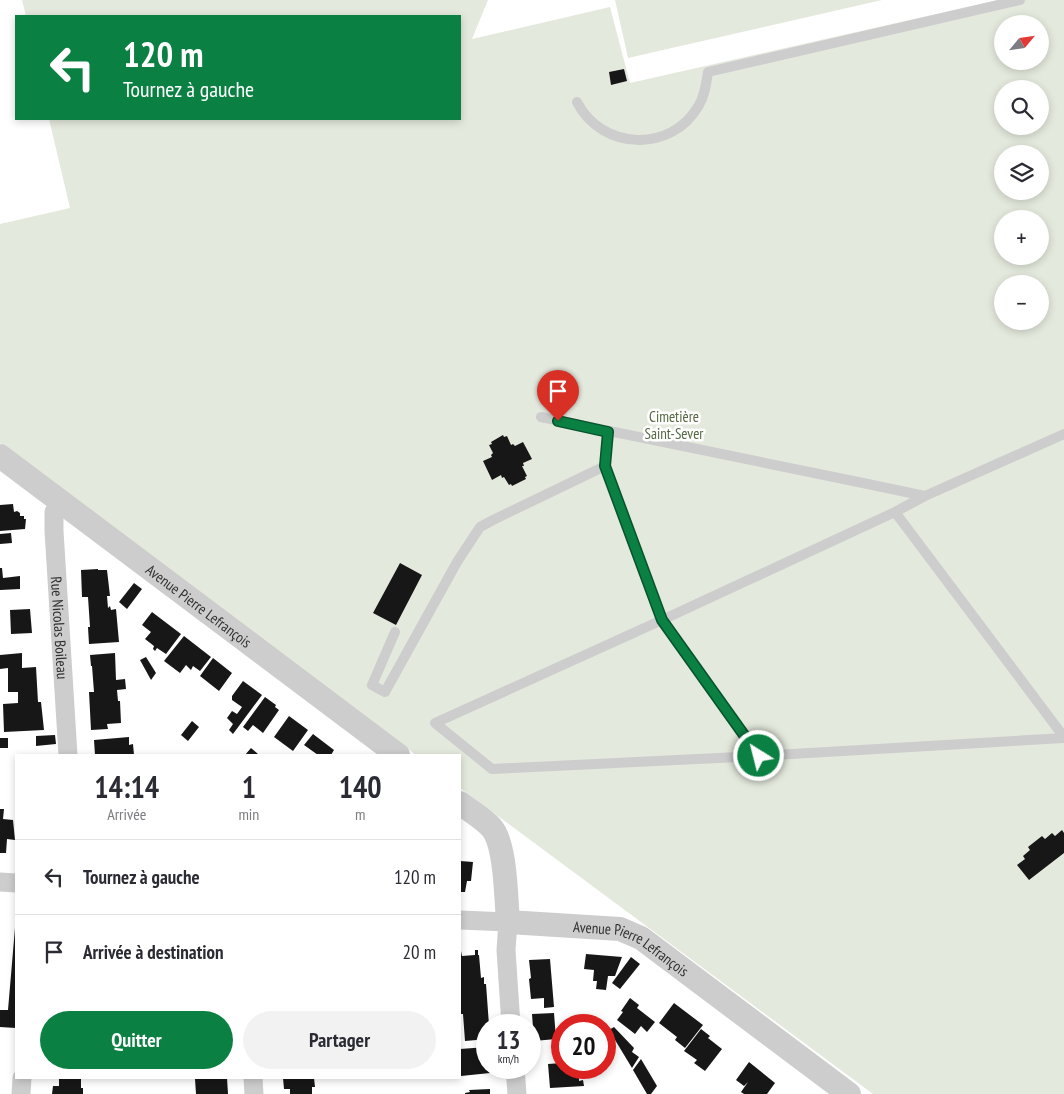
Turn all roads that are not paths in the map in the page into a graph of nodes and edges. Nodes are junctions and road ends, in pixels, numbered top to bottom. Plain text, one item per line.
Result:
1 (1020, 0) edge
2 (577, 102) dead end
3 (541, 417) dead end
4 (608, 432) junction
5 (1064, 434) edge
6 (0, 456) edge
7 (605, 466) junction
8 (925, 496) junction
9 (62, 503) junction
10 (895, 512) junction
11 (662, 620) junction
12 (395, 632) dead end
13 (1064, 737) edge
14 (68, 754) edge
15 (397, 754) edge
16 (759, 756) junction
17 (461, 804) edge
18 (0, 882) edge
19 (15, 883) edge
20 (461, 920) edge
21 (508, 922) junction
22 (510, 1014) edge
23 (22, 1079) edge
24 (253, 1079) edge
25 (516, 1079) edge
26 (21, 1094) edge
27 (254, 1094) edge
28 (517, 1094) edge
29 (849, 1094) edge

1 - 2 lane
3 - 4 lane
4 - 7 lane
4 - 8 lane
5 - 8 lane
6 - 9 street, Avenue Pierre Lefrançois
7 - 11 lane
7 - 12 lane
8 - 10 lane
9 - 14 street, Rue Nicolas Boileau
9 - 15 street, Avenue Pierre Lefrançois
10 - 11 lane
10 - 13 lane
11 - 16 lane
11 - 16 lane
13 - 16 lane
17 - 21 street
18 - 19 street
20 - 21 street
21 - 22 street
21 - 29 street, Avenue Pierre Lefrançois
23 - 26 street
24 - 27 street
25 - 28 street

